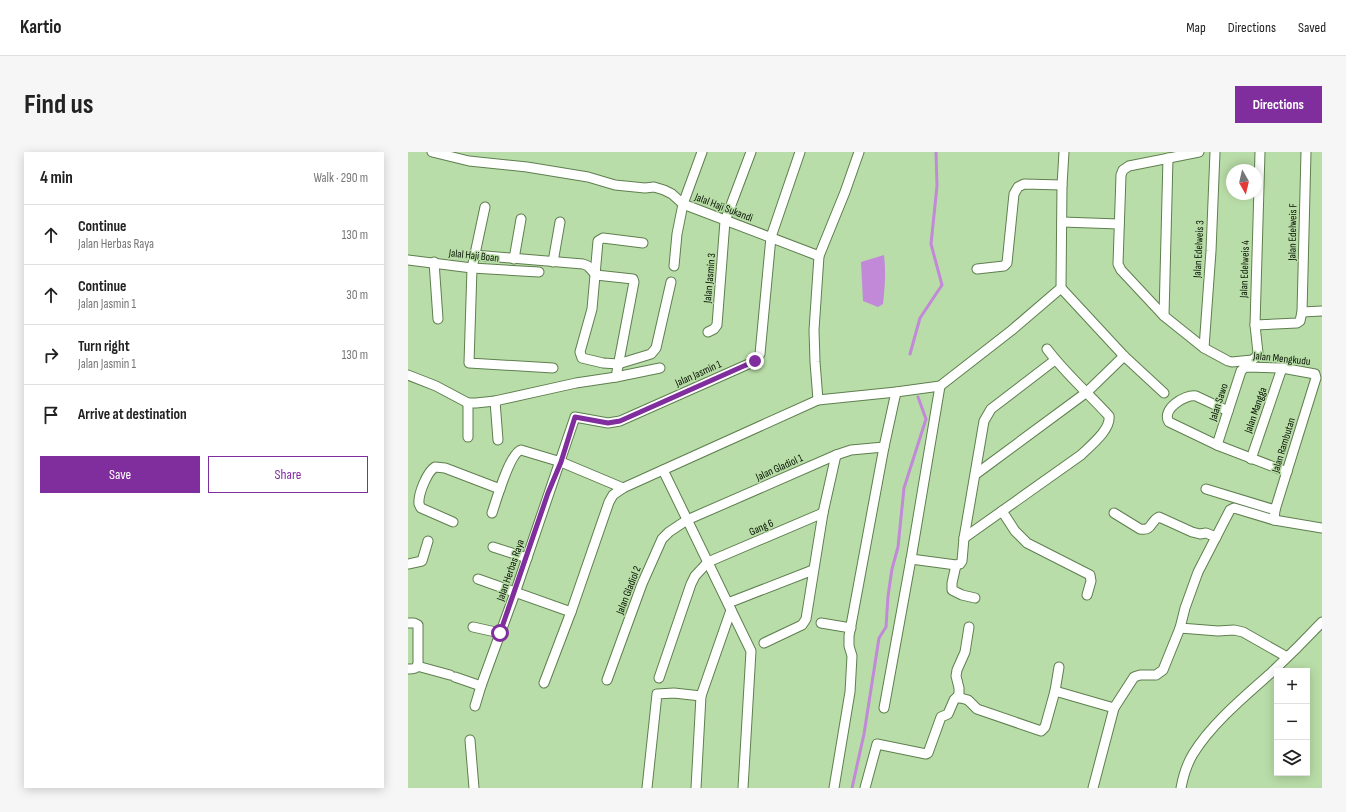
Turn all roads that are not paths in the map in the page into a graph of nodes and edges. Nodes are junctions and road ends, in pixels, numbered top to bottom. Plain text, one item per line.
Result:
1 (432, 152) edge
2 (702, 152) edge
3 (751, 152) edge
4 (800, 152) edge
5 (1064, 152) edge
6 (1199, 152) edge
7 (1215, 152) edge
8 (1260, 152) edge
9 (1306, 152) edge
10 (857, 153) edge
11 (1168, 158) junction
12 (1062, 185) junction
13 (683, 204) junction
14 (485, 206) dead end
15 (521, 219) dead end
16 (725, 221) junction
17 (560, 222) dead end
18 (1062, 222) junction
19 (1119, 224) junction
20 (771, 237) junction
21 (643, 243) dead end
22 (474, 256) junction
23 (819, 256) junction
24 (514, 259) junction
25 (408, 260) edge
26 (434, 262) junction
27 (553, 262) junction
28 (674, 266) dead end
29 (472, 268) junction
30 (977, 269) dead end
31 (539, 272) dead end
32 (596, 275) junction
33 (670, 282) dead end
34 (1061, 288) junction
35 (1322, 311) edge
36 (1302, 312) junction
37 (1164, 316) junction
38 (438, 319) dead end
39 (1255, 325) junction
40 (708, 332) dead end
41 (1204, 348) junction
42 (1047, 349) dead end
43 (1124, 356) junction
44 (1055, 360) junction
45 (553, 368) dead end
46 (660, 368) dead end
47 (1244, 368) joint
48 (1282, 368) junction
49 (617, 371) junction
50 (408, 375) edge
51 (1316, 377) joint
52 (940, 386) junction
53 (896, 392) junction
54 (1087, 392) junction
55 (1164, 393) dead end
56 (818, 400) junction
57 (495, 401) junction
58 (468, 403) junction
59 (1228, 411) junction
60 (468, 437) dead end
61 (498, 440) dead end
62 (1217, 445) junction
63 (884, 447) junction
64 (836, 455) junction
65 (1251, 459) junction
66 (561, 462) junction
67 (664, 470) junction
68 (1287, 472) junction
69 (976, 474) junction
70 (623, 488) junction
71 (1206, 488) dead end
72 (500, 489) junction
73 (1275, 510) junction
74 (1002, 511) junction
75 (492, 513) dead end
76 (823, 513) junction
77 (1114, 513) dead end
78 (688, 520) junction
79 (1274, 520) junction
80 (453, 522) dead end
81 (1322, 528) edge
82 (1216, 537) junction
83 (964, 538) junction
84 (428, 541) dead end
85 (494, 547) dead end
86 (527, 558) junction
87 (911, 559) junction
88 (708, 562) junction
89 (408, 564) edge
90 (956, 565) junction
91 (813, 570) junction
92 (478, 579) dead end
93 (515, 592) junction
94 (1087, 595) dead end
95 (975, 598) dead end
96 (729, 606) junction
97 (572, 612) junction
98 (821, 622) dead end
99 (1322, 622) edge
100 (408, 623) edge
101 (473, 627) dead end
102 (969, 627) dead end
103 (851, 628) junction
104 (1180, 628) junction
105 (500, 633) junction
106 (764, 643) dead end
107 (1287, 657) junction
108 (417, 666) junction
109 (1059, 667) dead end
110 (408, 669) edge
111 (659, 678) dead end
112 (607, 680) dead end
113 (544, 684) dead end
114 (481, 686) junction
115 (1056, 691) junction
116 (701, 696) junction
117 (959, 698) junction
118 (474, 706) dead end
119 (884, 708) dead end
120 (1114, 708) junction
121 (470, 740) dead end
122 (474, 788) edge
123 (647, 788) edge
124 (696, 788) edge
125 (744, 788) edge
126 (834, 788) edge
127 (865, 788) edge
128 (1093, 788) edge
129 (1181, 788) edge

1 - 13 street, Jalal Haji Sukandi
2 - 13 street
3 - 16 street, Jalan Jasmin 3
4 - 20 street
5 - 12 street
6 - 11 street
7 - 41 street, Jalan Edelweis 3
8 - 39 street, Jalan Edelweis 4
9 - 36 street, Jalan Edelweis F
10 - 23 street
11 - 19 street
11 - 37 street
12 - 18 street
12 - 30 street
13 - 16 street, Jalal Haji Sukandi
13 - 28 street
14 - 22 street
15 - 24 street
16 - 20 street, Jalal Haji Sukandi
16 - 40 street, Jalan Jasmin 3
17 - 27 street
18 - 19 street
18 - 34 street
19 - 37 street
20 - 23 street, Jalal Haji Sukandi
20 - 66 street, Jalan Jasmin 1
21 - 32 street
22 - 24 street
22 - 29 street
23 - 56 street
24 - 27 street
25 - 26 street, Jalal Haji Boan
26 - 29 street, Jalal Haji Boan
26 - 38 street
27 - 32 street
29 - 31 street, Jalal Haji Boan
29 - 45 street
32 - 49 street
32 - 49 street
33 - 49 street
34 - 43 street
34 - 52 street
35 - 36 street
36 - 39 street
37 - 41 street
39 - 41 street, Jalan Edelweis 4
42 - 44 street
43 - 54 street
43 - 55 street
44 - 54 street
44 - 69 street
46 - 49 street
47 - 48 street, Jalan Mengkudu
47 - 59 street, Jalan Sawo
48 - 51 street, Jalan Mengkudu
48 - 65 street, Jalan Mangga
49 - 57 street
50 - 58 street
51 - 68 street, Jalan Rambutan
52 - 53 street
52 - 87 street
53 - 56 street
53 - 63 street
54 - 69 street
54 - 74 street
56 - 67 street
57 - 58 street
57 - 61 street
58 - 60 street
59 - 62 street, Jalan Sawo
59 - 62 street
62 - 65 street
63 - 64 street, Jalan Gladiol 1
63 - 103 street
64 - 76 street
64 - 78 street, Jalan Gladiol 1
65 - 68 street
66 - 70 street
66 - 72 street
66 - 86 street, Jalan Herbas Raya
67 - 70 street
67 - 78 street
68 - 73 street, Jalan Rambutan
69 - 83 street
70 - 97 street
71 - 73 street
72 - 75 street
72 - 80 street
73 - 79 street, Jalan Rambutan
74 - 83 street
74 - 94 street
76 - 88 street, Gang 6
76 - 91 street
77 - 82 street
78 - 88 street
78 - 112 street, Jalan Gladiol 2
79 - 81 street
79 - 82 street
82 - 104 street
83 - 90 street
84 - 89 street
85 - 86 street
86 - 93 street, Jalan Herbas Raya
87 - 90 street
87 - 119 street
88 - 96 street
88 - 111 street
90 - 95 street
91 - 96 street
91 - 106 street
92 - 93 street
93 - 97 street
93 - 105 street, Jalan Herbas Raya
96 - 116 street
96 - 125 street
97 - 113 street
98 - 103 street
99 - 107 street
100 - 108 street
101 - 105 street
102 - 117 street
103 - 126 street
104 - 107 street
104 - 120 street
105 - 114 street, Jalan Herbas Raya
107 - 129 street
108 - 110 street
108 - 114 street
109 - 115 street
114 - 118 street, Jalan Herbas Raya
115 - 117 street
115 - 120 street
116 - 123 street
116 - 124 street
117 - 127 street
120 - 128 street
121 - 122 street

